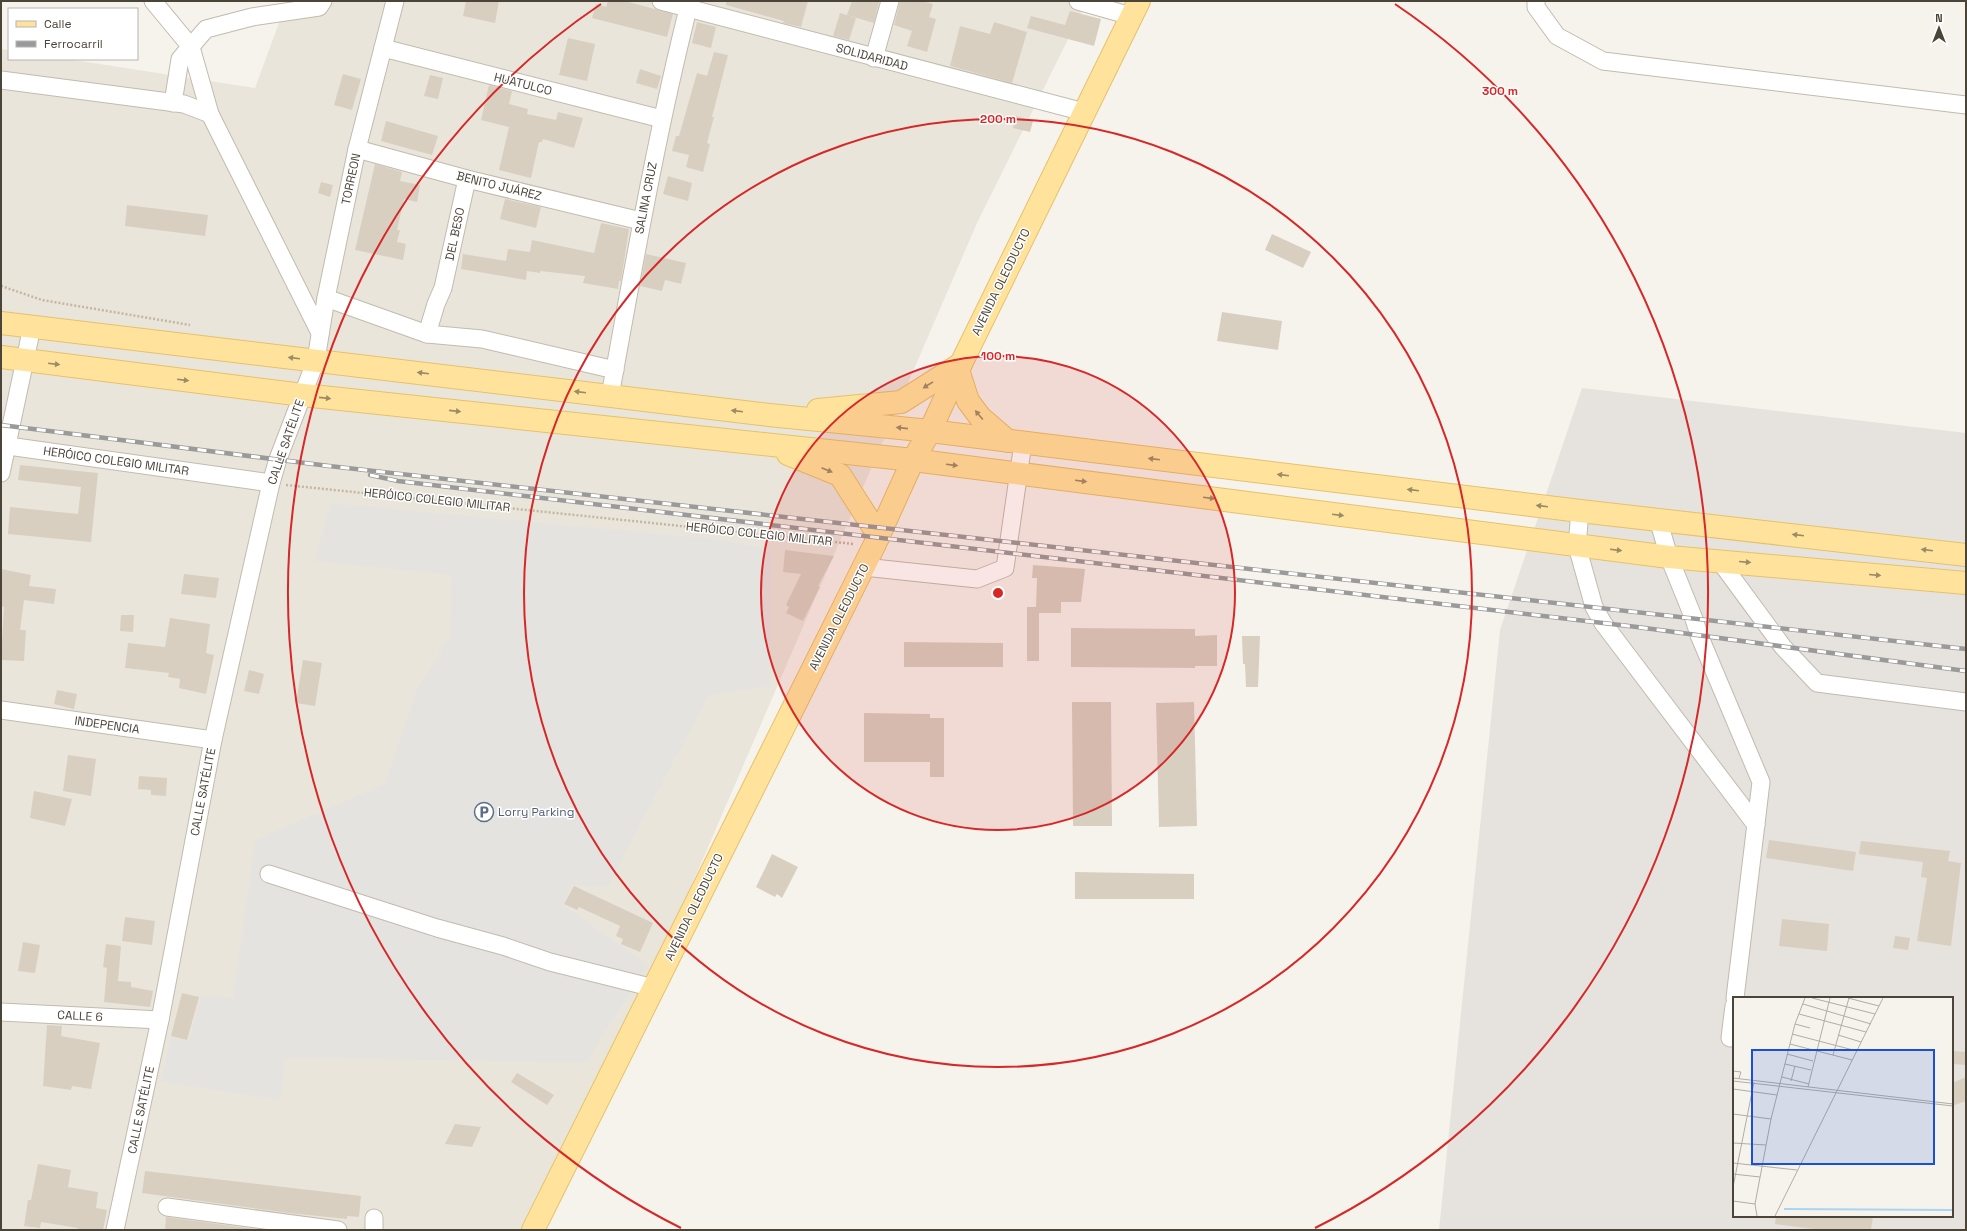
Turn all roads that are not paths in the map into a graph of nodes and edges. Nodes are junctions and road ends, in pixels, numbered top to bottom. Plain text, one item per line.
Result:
1 (153, 1) edge
2 (323, 1) edge
3 (395, 1) edge
4 (661, 1) edge
5 (890, 1) edge
6 (1078, 1) edge
7 (1536, 1) edge
8 (689, 5) edge
9 (1135, 9) edge
10 (191, 47) junction
11 (383, 48) junction
12 (874, 58) junction
13 (1, 80) edge
14 (173, 103) junction
15 (1966, 105) edge
16 (1084, 112) junction
17 (210, 114) junction
18 (662, 119) junction
19 (357, 149) junction
20 (467, 179) junction
21 (641, 221) junction
22 (326, 298) junction
23 (1, 323) edge
24 (32, 327) junction
25 (320, 333) junction
26 (427, 334) junction
27 (1, 357) edge
28 (25, 360) junction
29 (316, 360) junction
30 (960, 367) junction
31 (615, 370) junction
32 (303, 395) junction
33 (610, 396) junction
34 (683, 405) junction
35 (769, 415) junction
36 (930, 431) junction
37 (678, 435) junction
38 (1016, 442) junction
39 (765, 444) junction
40 (4, 445) edge
41 (913, 460) junction
42 (1, 473) edge
43 (1018, 473) junction
44 (271, 483) junction
45 (1580, 511) junction
46 (1658, 519) junction
47 (877, 541) junction
48 (1577, 546) junction
49 (1966, 555) edge
50 (1669, 557) junction
51 (1719, 560) junction
52 (864, 567) junction
53 (1966, 583) edge
54 (1966, 702) edge
55 (1, 710) edge
56 (214, 740) junction
57 (1756, 825) junction
58 (269, 874) dead end
59 (654, 988) junction
60 (1735, 997) edge
61 (1, 1012) edge
62 (1733, 1014) edge
63 (160, 1020) junction
64 (1730, 1038) dead end
65 (167, 1207) dead end
66 (116, 1230) edge
67 (338, 1230) edge
68 (534, 1230) edge

1 - 10 street
2 - 10 street
3 - 11 street, TORREON
4 - 8 street, SOLIDARIDAD
5 - 12 street
6 - 9 street
7 - 15 street
8 - 12 street, SOLIDARIDAD
8 - 18 street, SALINA CRUZ
9 - 16 main road, AVENIDA OLEODUCTO
10 - 14 street
10 - 17 street
11 - 18 street, HUATULCO
11 - 19 street, TORREON
12 - 16 street, SOLIDARIDAD
13 - 14 street
14 - 17 street
16 - 30 main road, AVENIDA OLEODUCTO
17 - 25 street
18 - 21 street, SALINA CRUZ
19 - 20 street, BENITO JUÁREZ
19 - 22 street, TORREON
20 - 21 street, BENITO JUÁREZ
20 - 26 street, DEL BESO
21 - 31 street, SALINA CRUZ
22 - 25 street, TORREON
22 - 26 street
23 - 24 main road
24 - 28 street
29 -> 24 main road
25 - 29 street, TORREON
26 - 31 street
27 - 28 main road
28 -> 32 main road
28 - 40 street
29 - 32 street, CALLE SATÉLITE
33 -> 29 main road
30 -> 35 main road
30 - 36 main road, AVENIDA OLEODUCTO
38 -> 30 main road
31 - 33 street, SALINA CRUZ
32 -> 37 main road
32 - 44 street, CALLE SATÉLITE
33 - 34 main road
35 -> 34 main road
34 - 37 main road
36 -> 35 main road
36 - 38 main road
36 - 41 main road, AVENIDA OLEODUCTO
37 - 39 main road
38 - 43 street
45 -> 38 main road
39 - 41 main road
39 -> 47 main road
40 - 42 street
40 - 44 street, HERÓICO COLEGIO MILITAR
41 -> 43 main road
41 - 47 main road, AVENIDA OLEODUCTO
43 -> 48 main road
43 - 52 street
44 - 56 street, CALLE SATÉLITE
45 - 46 main road
45 - 48 street
49 -> 46 main road
46 - 50 street
47 - 52 main road, AVENIDA OLEODUCTO
48 -> 50 main road
48 - 57 street
50 - 51 main road
50 - 57 street
51 -> 53 main road
51 - 54 street
52 - 59 main road, AVENIDA OLEODUCTO
55 - 56 street, INDEPENCIA
56 - 63 street, CALLE SATÉLITE
57 - 60 street
58 - 59 street
59 - 68 main road, AVENIDA OLEODUCTO
61 - 63 street, CALLE 6
62 - 64 street
63 - 66 street, CALLE SATÉLITE
65 - 67 street

